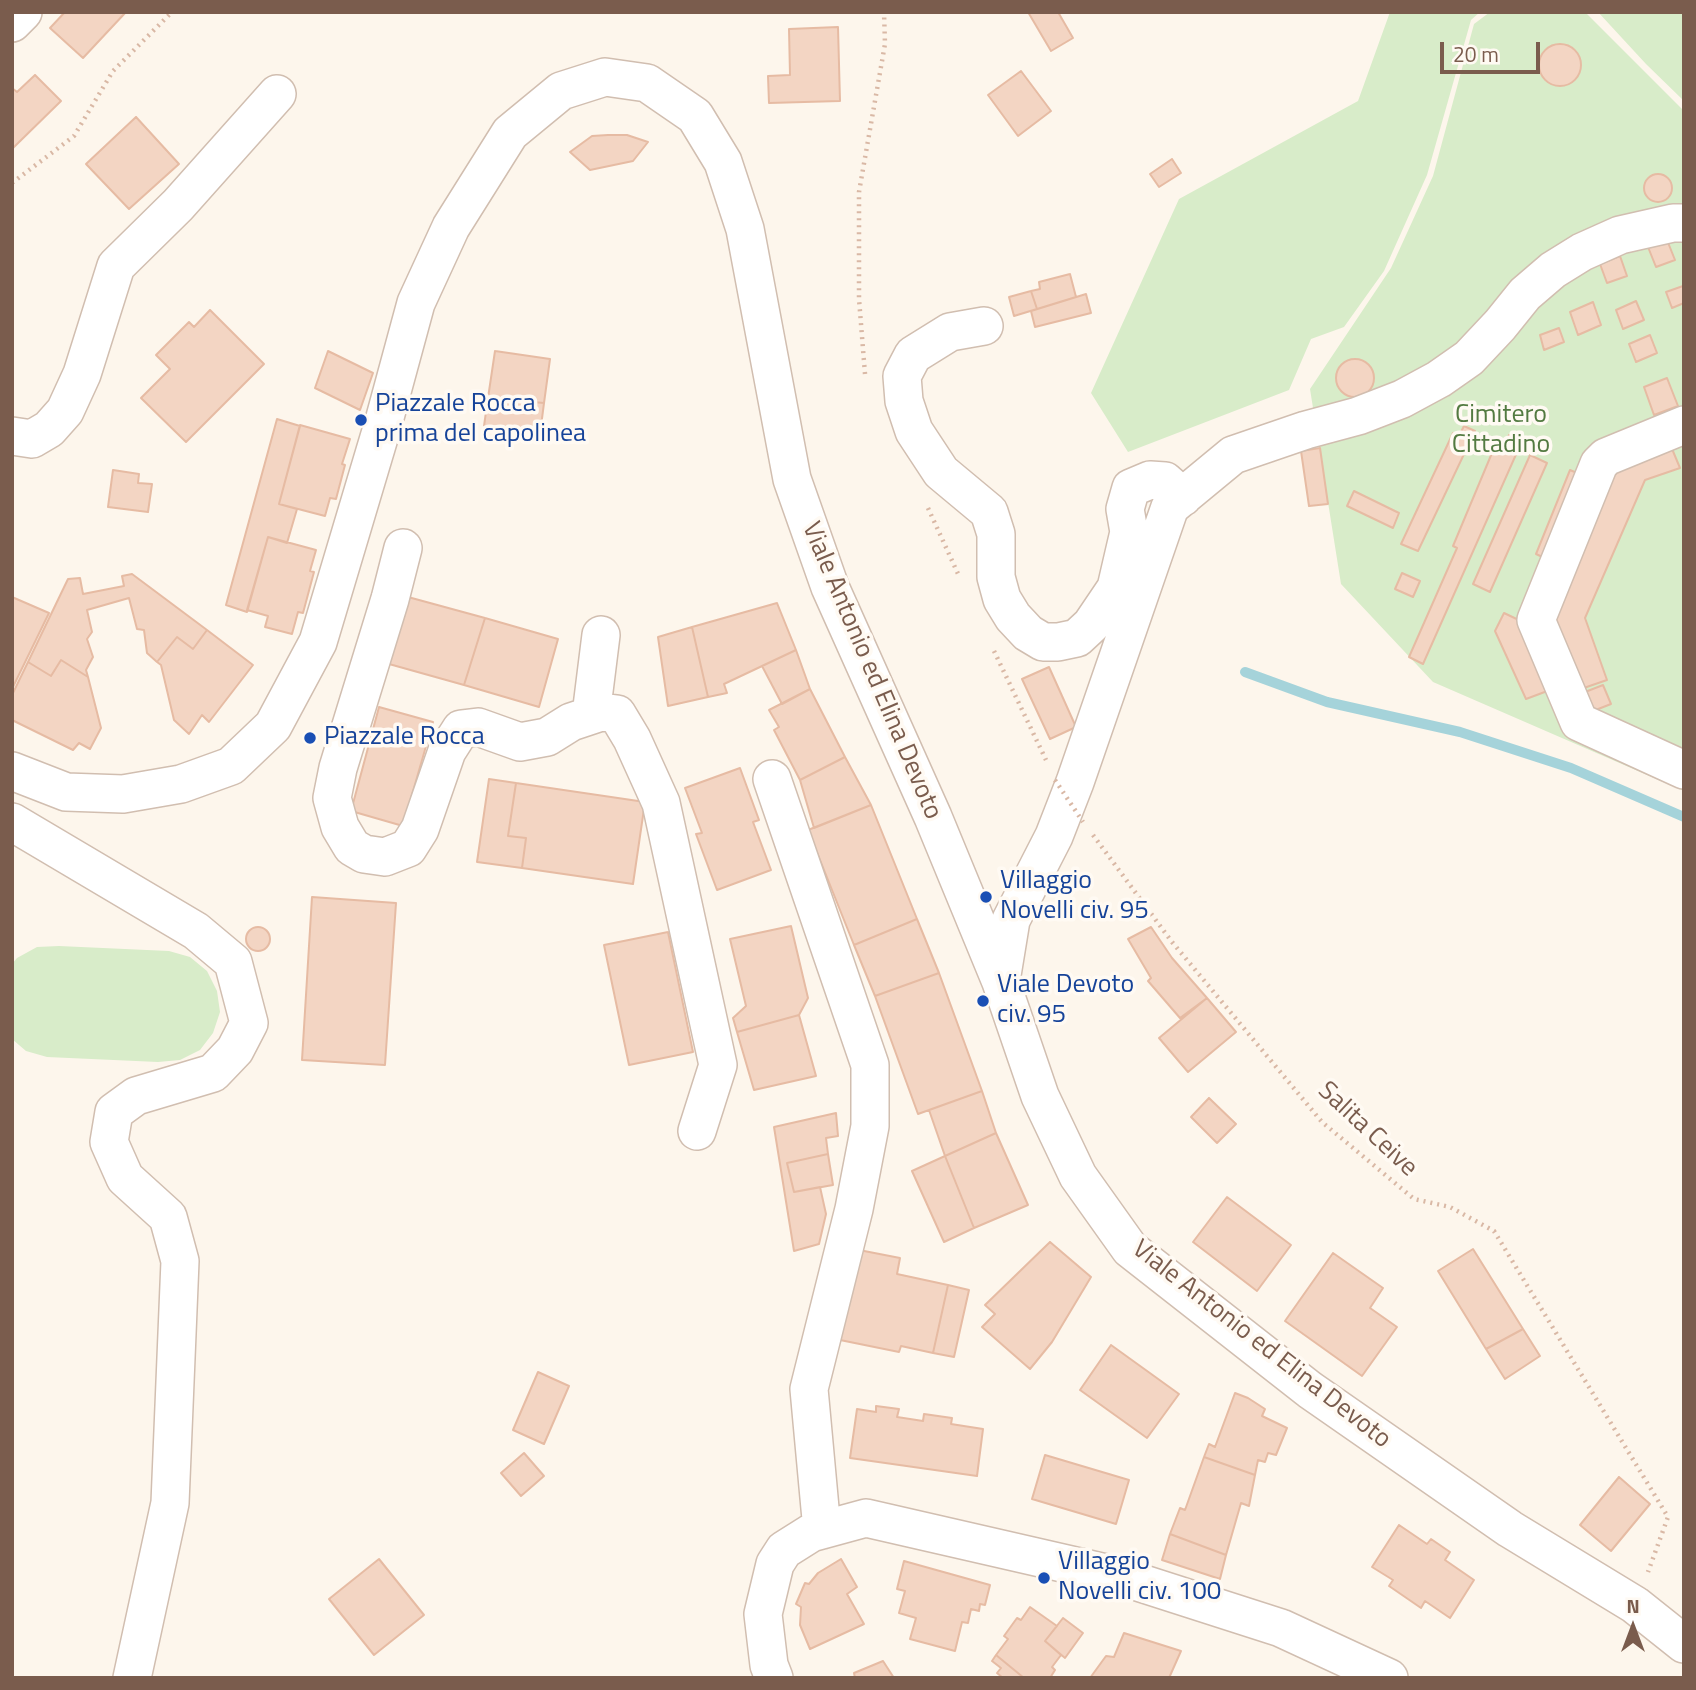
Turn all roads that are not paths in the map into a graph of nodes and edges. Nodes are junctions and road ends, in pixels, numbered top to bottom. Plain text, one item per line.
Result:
1 (23, 12) edge
2 (12, 23) edge
3 (277, 94) dead end
4 (1684, 223) edge
5 (984, 326) dead end
6 (1684, 425) edge
7 (12, 436) edge
8 (1183, 497) junction
9 (403, 548) dead end
10 (601, 635) dead end
11 (591, 715) junction
12 (1684, 770) edge
13 (12, 771) edge
14 (772, 779) dead end
15 (12, 822) edge
16 (1001, 982) junction
17 (697, 1131) dead end
18 (822, 1530) junction
19 (1684, 1644) edge
20 (132, 1678) edge
21 (774, 1678) edge
22 (1389, 1678) edge

1 - 2 street
3 - 7 street
4 - 8 street
5 - 8 street
6 - 12 street
8 - 16 street
9 - 11 street
10 - 11 street
11 - 17 street
13 - 16 street, Viale Antonio ed Elina Devoto
14 - 18 street
15 - 20 street
16 - 19 street, Viale Antonio ed Elina Devoto
18 - 21 street
18 - 22 street

